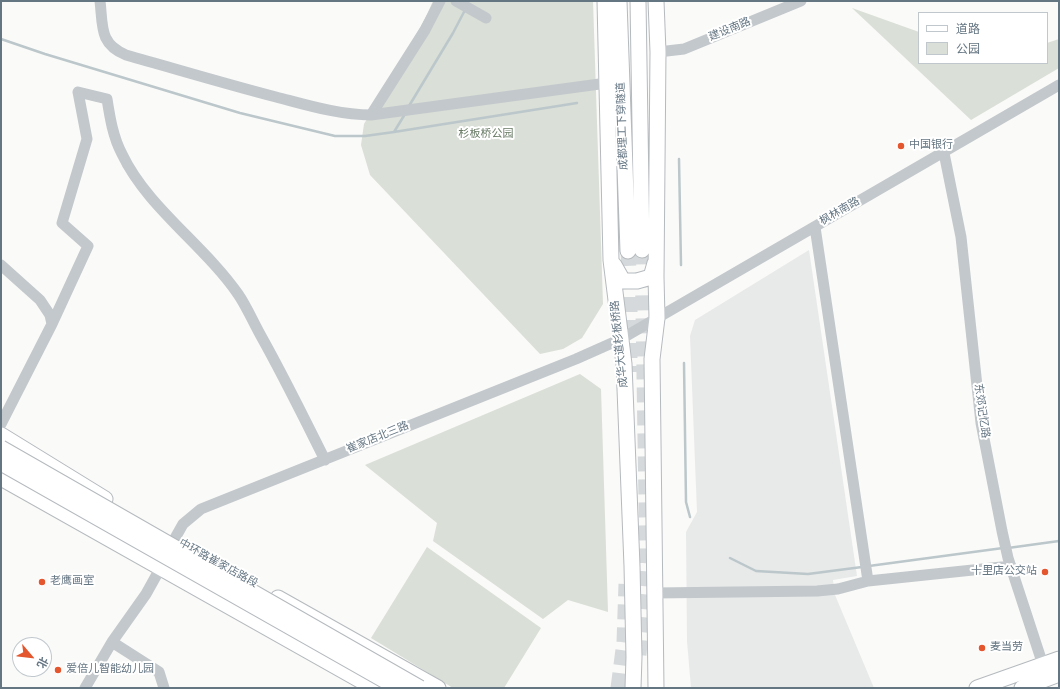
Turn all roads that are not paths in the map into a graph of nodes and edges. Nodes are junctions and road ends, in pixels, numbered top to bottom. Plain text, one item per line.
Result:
1 (100, 1) edge
2 (440, 1) edge
3 (456, 1) edge
4 (605, 1) edge
5 (619, 1) edge
6 (638, 1) edge
7 (656, 1) edge
8 (801, 1) edge
9 (486, 18) dead end
10 (658, 52) junction
11 (607, 83) junction
12 (1059, 85) edge
13 (371, 115) junction
14 (944, 153) junction
15 (815, 227) junction
16 (656, 258) junction
17 (611, 260) junction
18 (1, 265) edge
19 (657, 318) junction
20 (52, 324) junction
21 (621, 339) junction
22 (1, 424) edge
23 (1, 436) edge
24 (1, 448) edge
25 (325, 460) junction
26 (1, 463) edge
27 (1, 478) edge
28 (174, 540) junction
29 (1010, 562) junction
30 (161, 567) junction
31 (867, 576) junction
32 (655, 593) junction
33 (112, 642) junction
34 (1059, 659) edge
35 (1059, 664) edge
36 (1043, 665) junction
37 (1059, 674) edge
38 (85, 688) edge
39 (164, 688) edge
40 (374, 688) edge
41 (398, 688) edge
42 (420, 688) edge
43 (438, 688) edge
44 (633, 688) edge
45 (656, 688) edge
46 (977, 688) edge
47 (992, 688) edge
48 (1022, 688) edge

1 - 13 street
2 - 13 street
3 - 9 street
4 - 11 main road, 成华大道杉板桥路
5 - 6 main road, 成都理工下穿隧道
7 - 10 main road
8 - 10 street, 建设南路
10 - 16 main road
11 - 13 street
11 - 17 main road, 成华大道杉板桥路
12 - 14 street, 枫林南路
14 - 15 street, 枫林南路
14 - 29 street, 东郊记忆路
15 - 19 street, 枫林南路
15 - 31 street
16 - 17 main road
16 - 19 main road
17 - 21 main road, 成华大道杉板桥路
18 - 20 street
19 - 21 street, 枫林南路
19 - 32 main road
20 - 22 street
20 - 25 street
21 - 25 street, 崔家店北三路
21 - 44 main road, 成华大道杉板桥路
23 - 28 main road, 中环路崔家店路段
24 - 42 main road, bridge
25 - 28 street, 崔家店北三路
26 - 41 main road, bridge
27 - 30 main road
28 - 30 street, 崔家店北三路
28 - 43 main road, 中环路崔家店路段
29 - 31 street
29 - 36 street, 东郊记忆路
30 - 33 street, 崔家店北三路
30 - 40 main road
31 - 32 street
32 - 45 main road
33 - 38 street, 崔家店北三路
33 - 39 street
34 - 36 main road
35 - 47 main road
36 - 46 main road
37 - 48 main road

